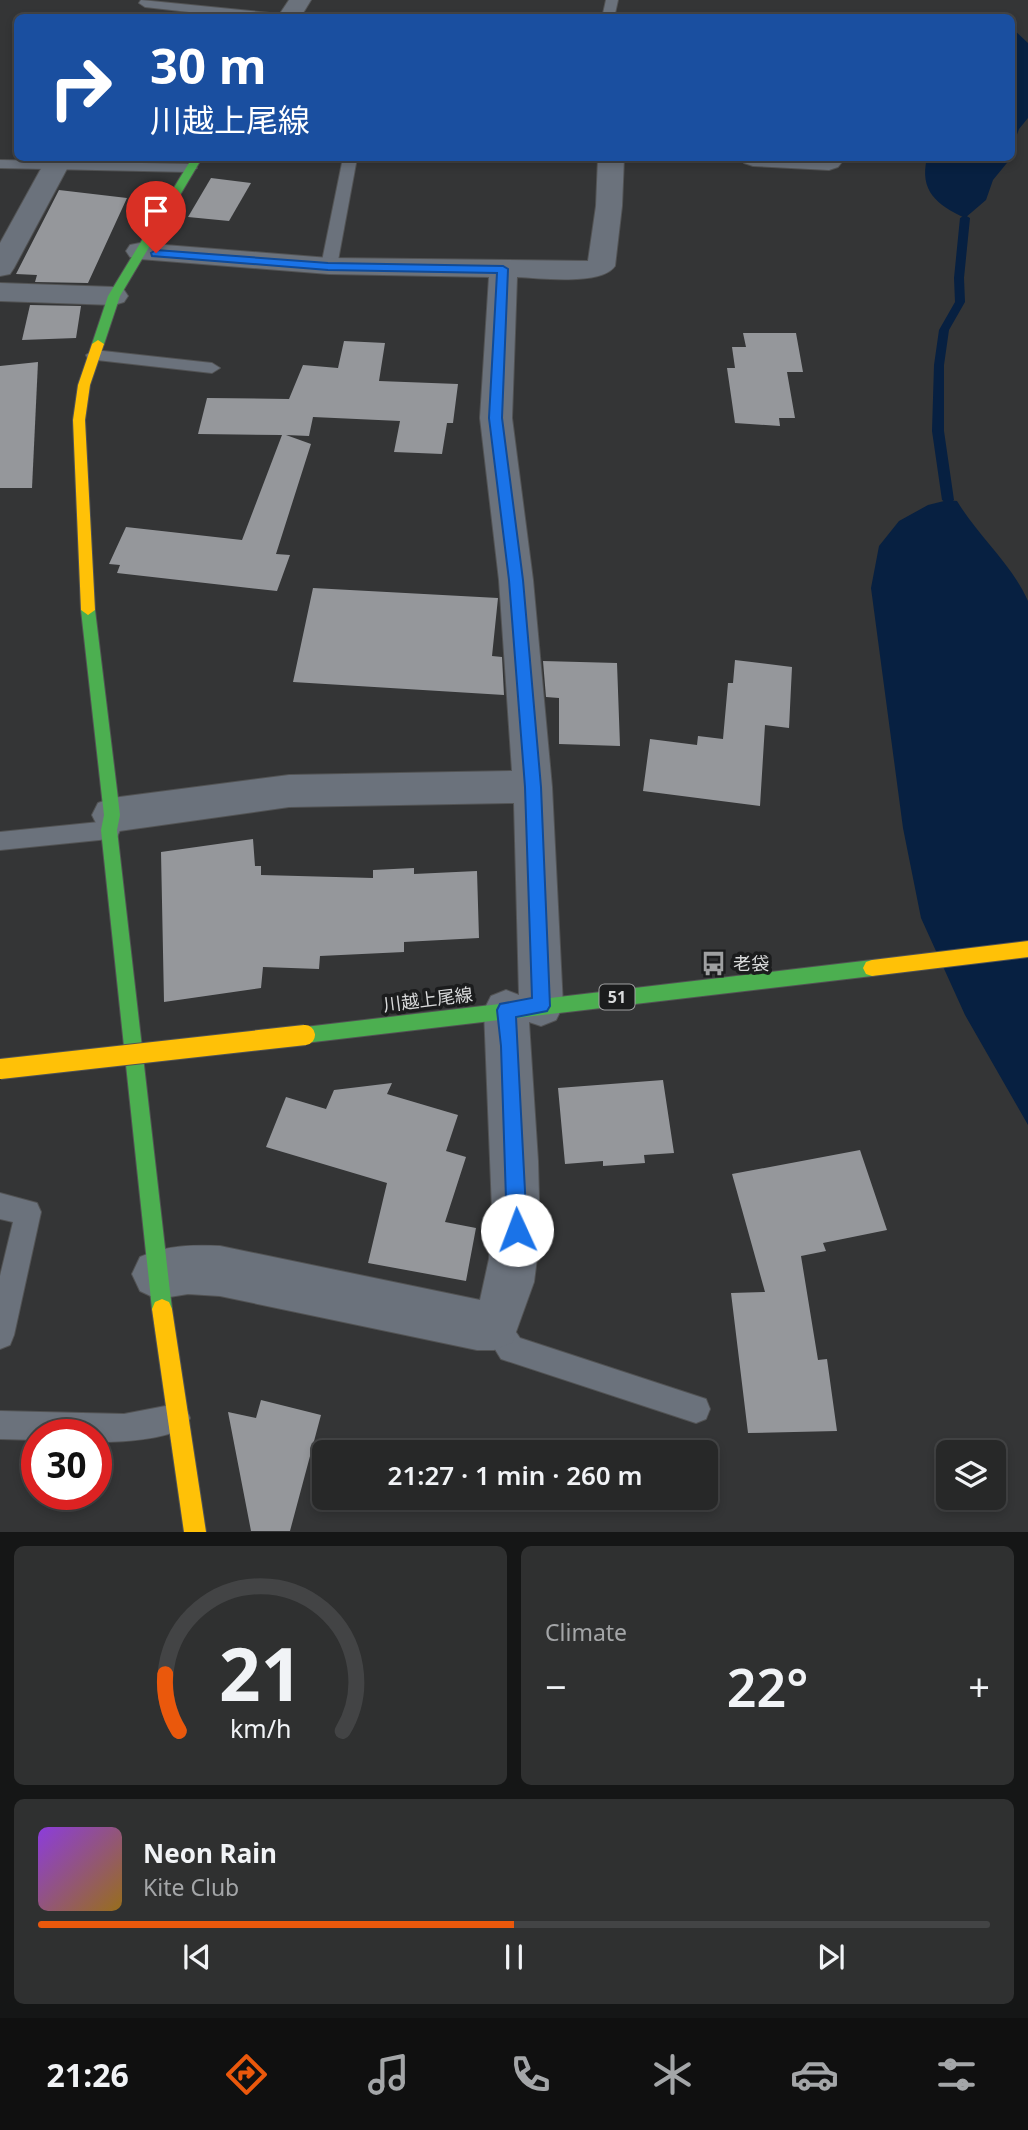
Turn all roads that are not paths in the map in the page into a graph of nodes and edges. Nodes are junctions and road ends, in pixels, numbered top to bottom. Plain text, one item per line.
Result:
1 (145, 3) dead end
2 (244, 14) edge
3 (349, 161) edge
4 (611, 161) edge
5 (811, 161) edge
6 (830, 162) dead end
7 (194, 163) edge
8 (0, 164) edge
9 (56, 165) junction
10 (140, 251) junction
11 (328, 267) junction
12 (0, 268) edge
13 (503, 269) junction
14 (0, 292) edge
15 (114, 296) junction
16 (94, 355) junction
17 (212, 368) dead end
18 (533, 787) junction
19 (111, 822) junction
20 (0, 841) edge
21 (1028, 949) edge
22 (524, 1008) junction
23 (0, 1069) edge
24 (0, 1206) edge
25 (157, 1274) junction
26 (494, 1325) junction
27 (0, 1335) edge
28 (696, 1409) dead end
29 (176, 1418) junction
30 (0, 1425) edge
31 (195, 1531) edge

1 - 2 lane
3 - 11 lane
4 - 13 street
5 - 6 street
7 - 9 lane
7 - 10 street
8 - 9 lane
9 - 12 street
10 - 11 street
10 - 15 street
11 - 13 street
13 - 18 street
14 - 15 street
15 - 16 street
16 - 17 lane
16 - 19 street
18 - 19 street
18 - 22 street
19 - 20 lane
19 - 25 street
21 - 22 street, 川越上尾線 / 51
22 - 23 street, 川越上尾線 / 51, bridge
22 - 26 street
24 - 27 lane
25 - 26 street
25 - 29 street
26 - 28 lane
29 - 30 lane
29 - 31 street

